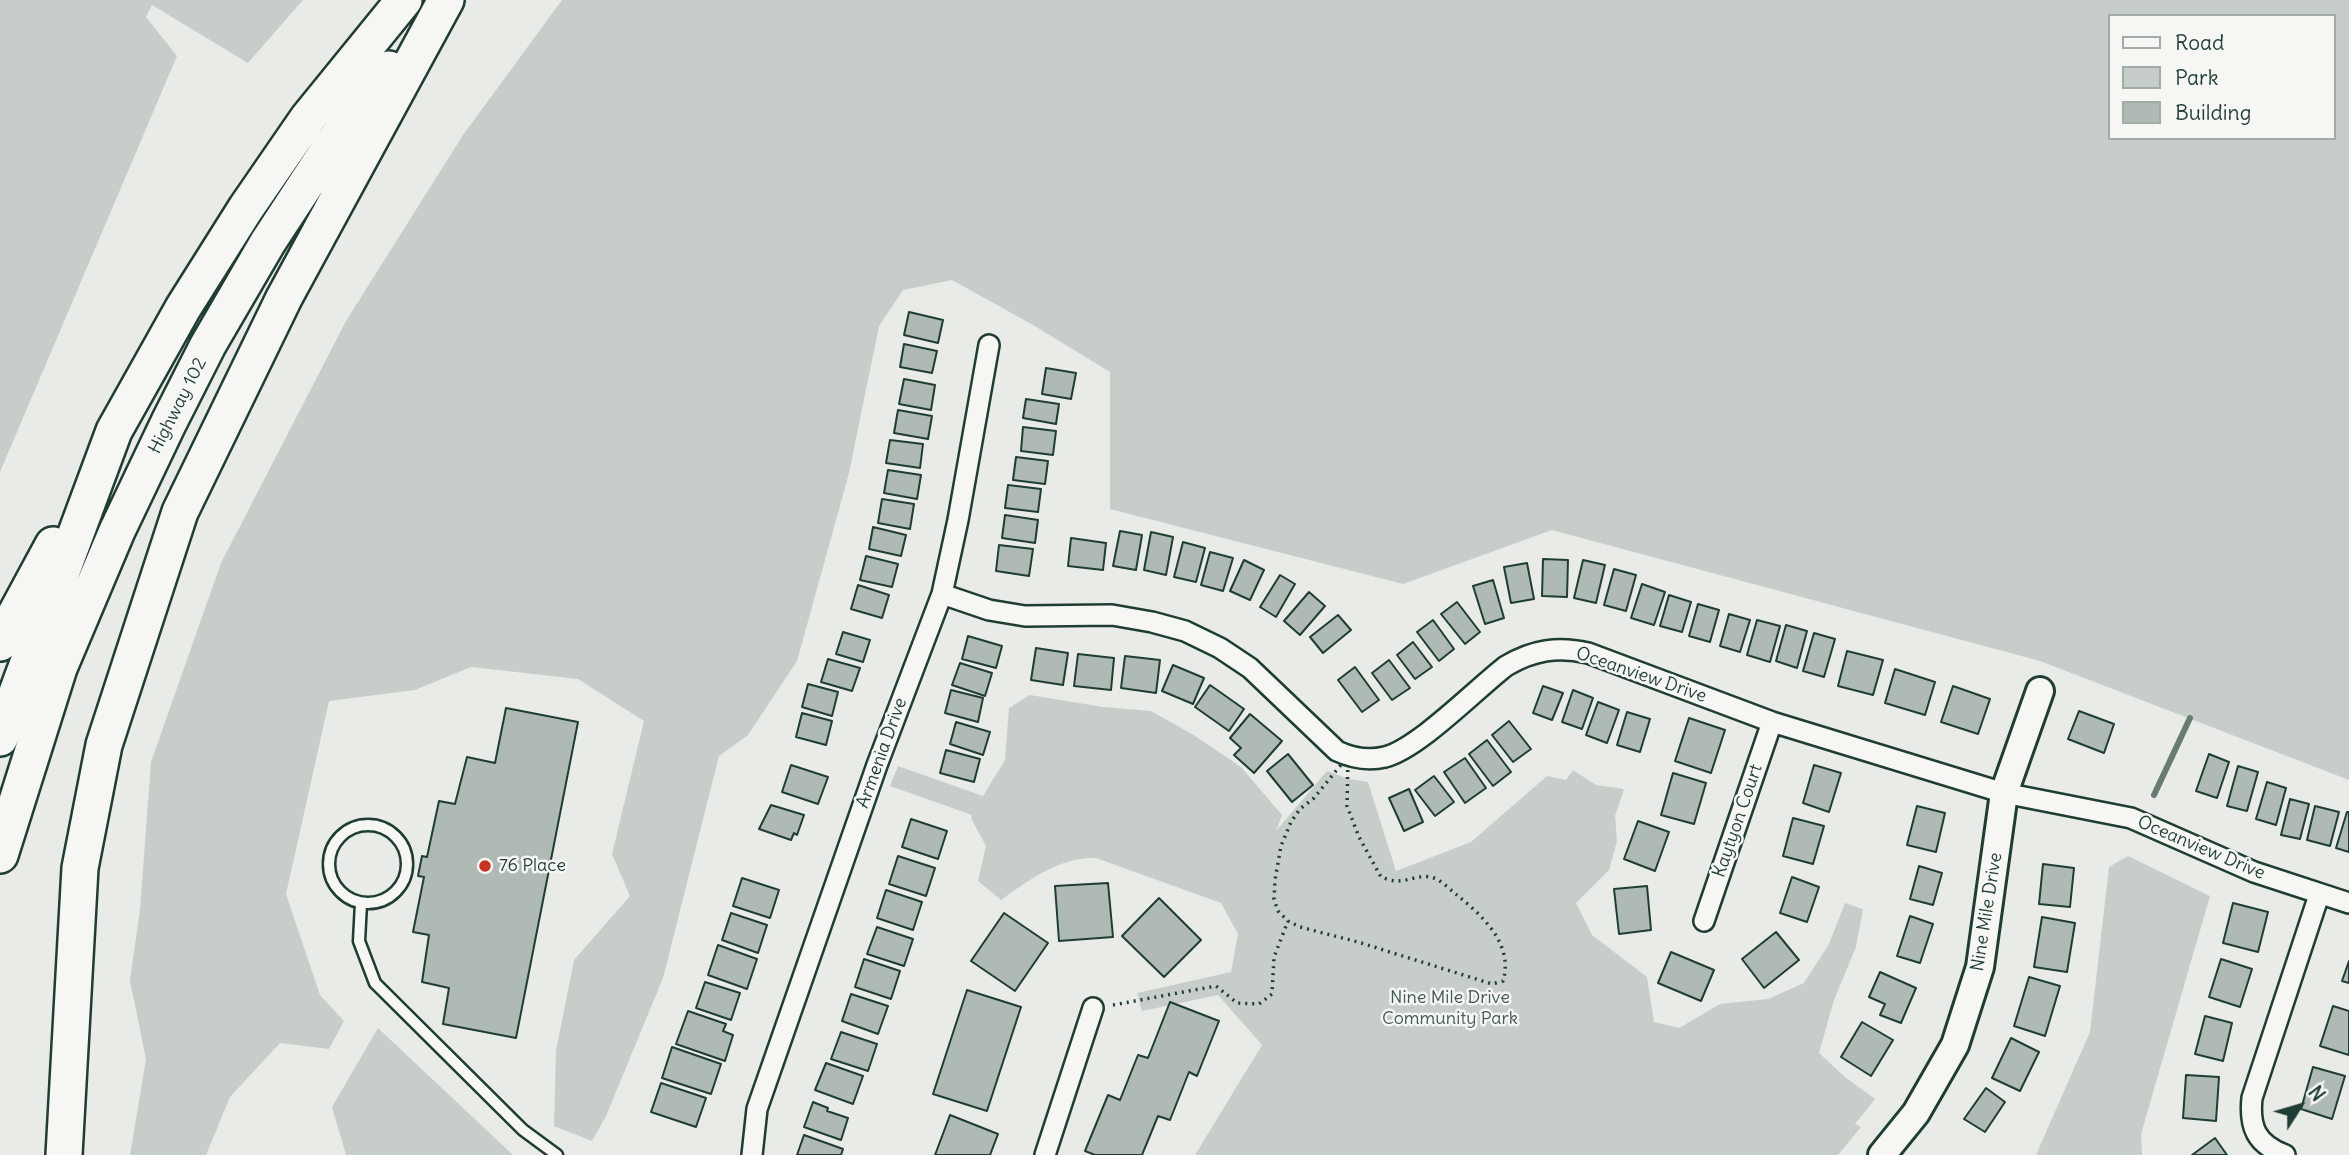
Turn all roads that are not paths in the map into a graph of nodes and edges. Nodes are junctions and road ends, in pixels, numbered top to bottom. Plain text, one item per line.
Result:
1 (404, 0) edge
2 (440, 0) edge
3 (446, 0) edge
4 (989, 345) dead end
5 (114, 431) junction
6 (942, 594) junction
7 (0, 643) edge
8 (2040, 691) dead end
9 (1772, 722) junction
10 (0, 738) edge
11 (2004, 793) junction
12 (0, 855) edge
13 (2319, 895) junction
14 (361, 903) junction
15 (2349, 903) edge
16 (1704, 921) dead end
17 (1093, 1008) road end
18 (64, 1155) edge
19 (558, 1155) edge
20 (752, 1155) edge
21 (1045, 1155) edge
22 (1882, 1155) edge
23 (2285, 1155) edge

1 - 5 highway
2 - 12 highway, Highway 102
3 - 18 highway
4 - 6 street, Armenia Drive
5 - 7 highway
5 - 10 highway
6 - 9 street, Oceanview Drive
6 - 20 street, Armenia Drive
8 - 11 street, Nine Mile Drive
9 - 11 street, Oceanview Drive
9 - 16 street, Kaytyon Court
11 - 13 street, Oceanview Drive
11 - 22 street, Nine Mile Drive
13 - 15 street, Oceanview Drive
13 - 23 street
14 - 14 lane
14 - 19 lane
17 - 21 street

